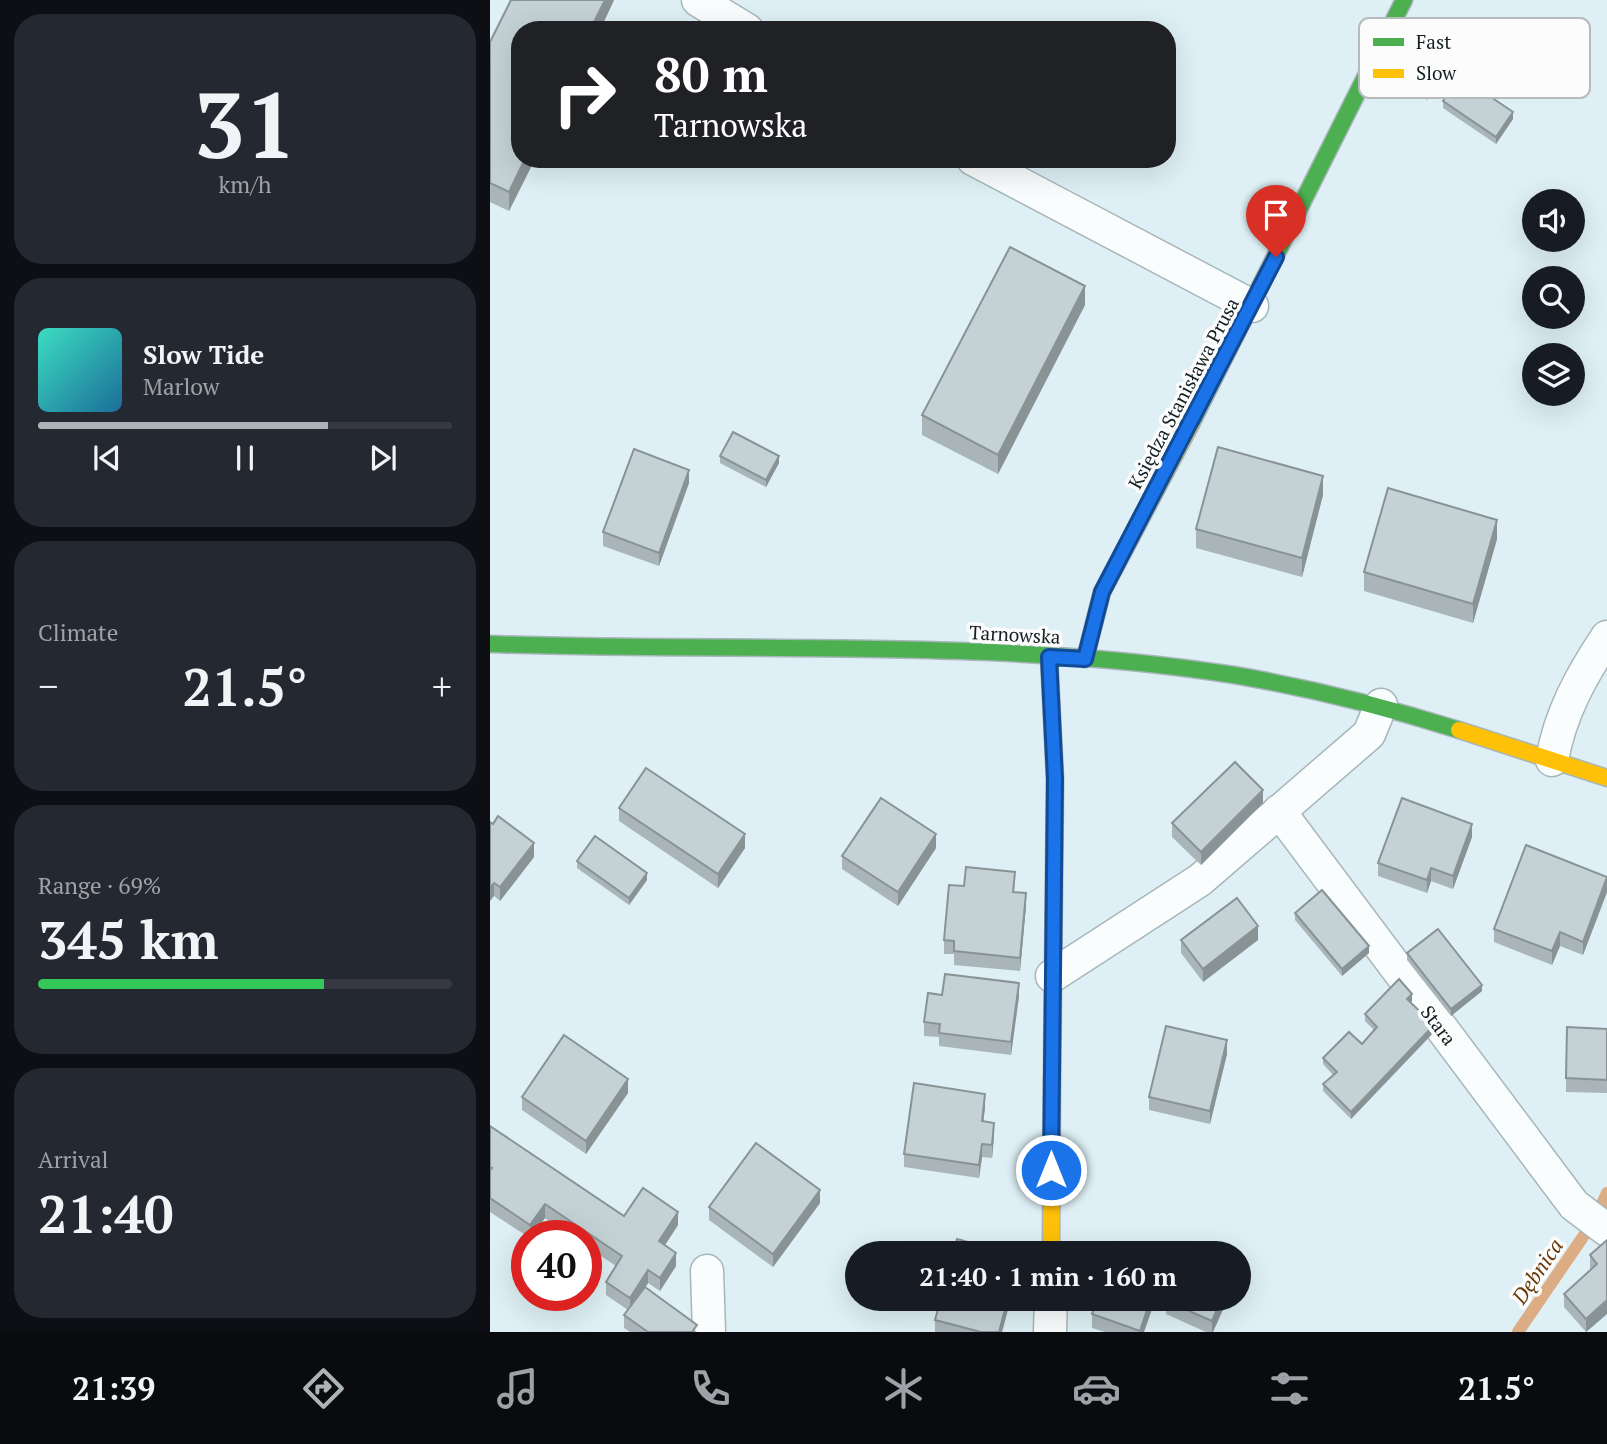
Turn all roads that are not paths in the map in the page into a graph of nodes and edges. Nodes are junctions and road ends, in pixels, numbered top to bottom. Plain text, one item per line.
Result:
1 (698, 0) edge
2 (1404, 0) edge
3 (1395, 18) edge
4 (732, 21) edge
5 (1359, 91) edge
6 (990, 168) edge
7 (1252, 306) junction
8 (1607, 637) edge
9 (490, 644) edge
10 (1049, 657) junction
11 (1085, 659) junction
12 (1381, 705) junction
13 (1552, 760) junction
14 (1607, 778) edge
15 (1279, 811) junction
16 (1052, 976) junction
17 (1607, 1230) edge
18 (1051, 1241) edge
19 (707, 1271) dead end
20 (1051, 1311) edge
21 (709, 1332) edge
22 (1050, 1332) edge

1 - 4 street
2 - 3 street, Księdza Stanisława Prusa
5 - 7 street, Księdza Stanisława Prusa
6 - 7 street
7 - 11 street, Księdza Stanisława Prusa
8 - 13 street
9 - 10 street, Tarnowska
10 - 11 street, Tarnowska
10 - 16 street
11 - 12 street, Tarnowska
12 - 13 street, Tarnowska
12 - 15 street
13 - 14 street, Tarnowska
15 - 16 street
15 - 17 street, Stara
16 - 18 street
19 - 21 street
20 - 22 street

